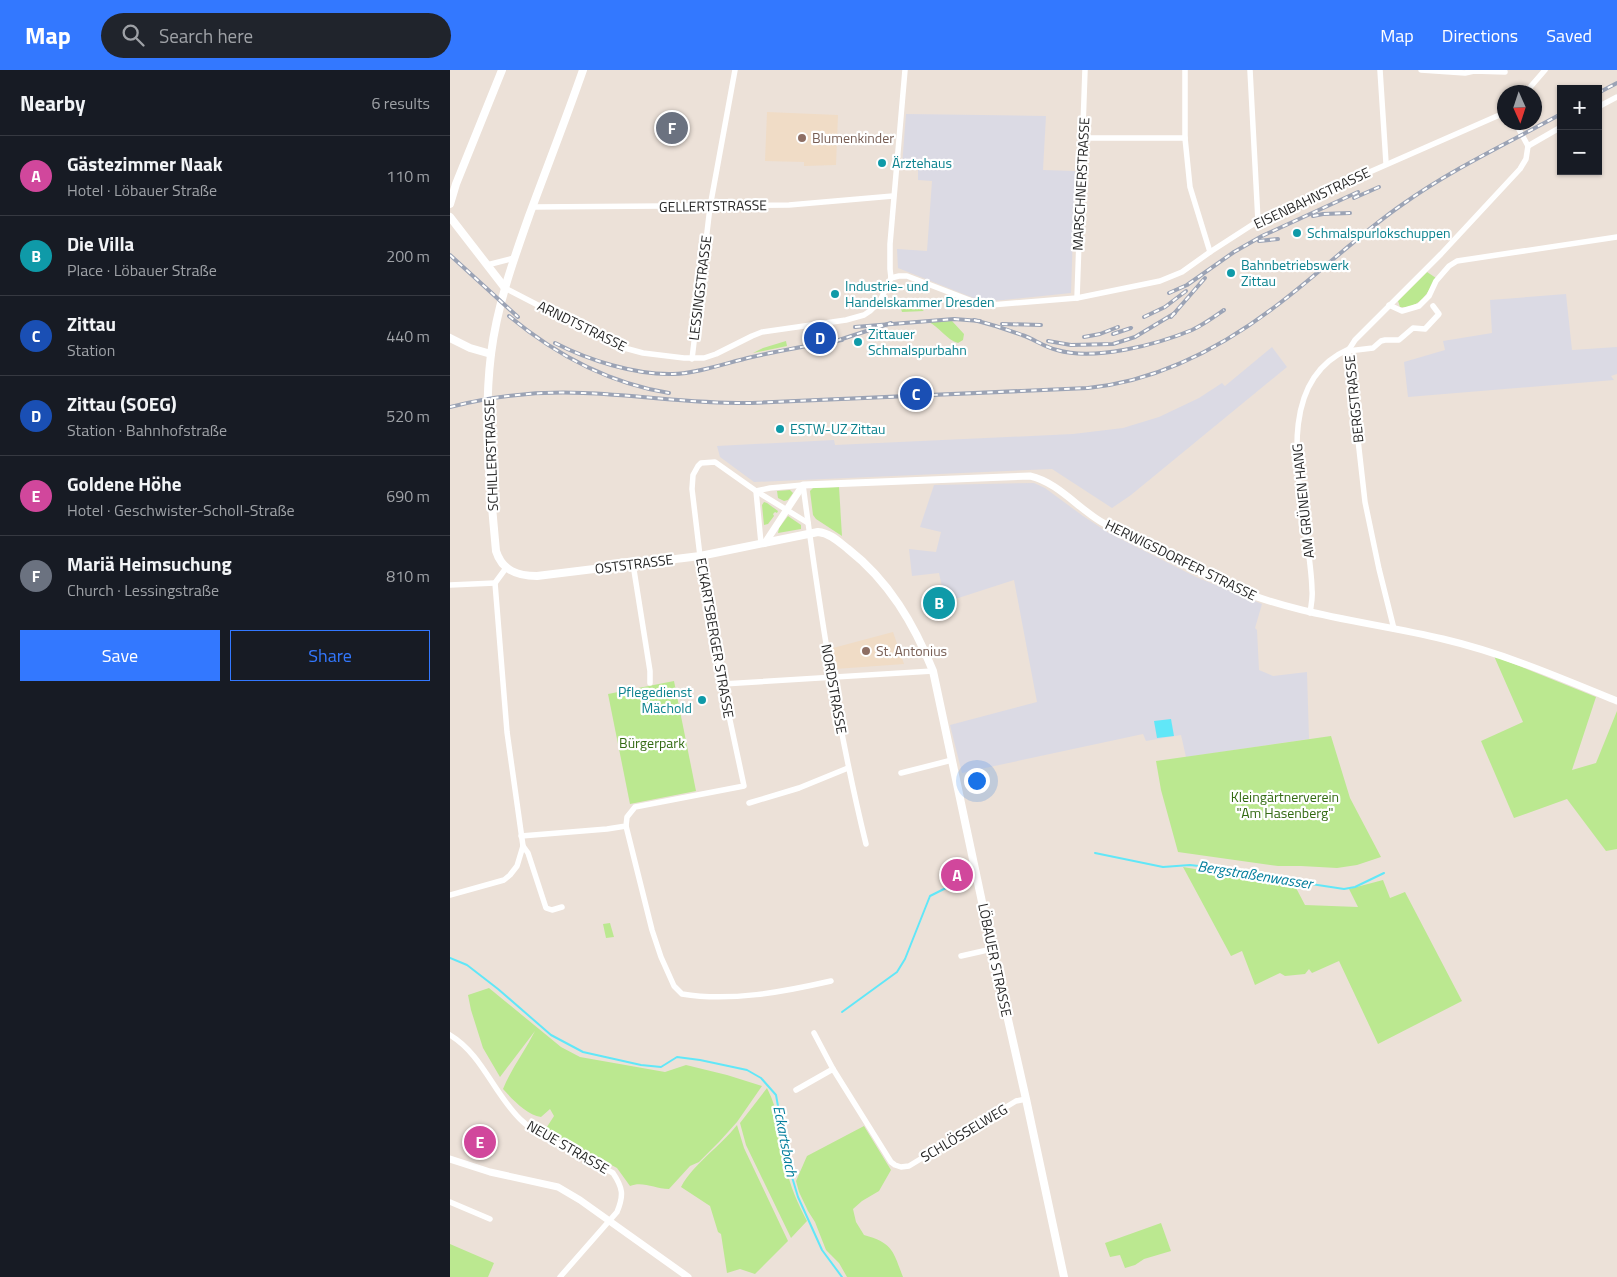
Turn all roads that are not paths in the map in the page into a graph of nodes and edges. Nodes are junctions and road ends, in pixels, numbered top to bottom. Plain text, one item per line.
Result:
1 (502, 70) edge
2 (583, 70) edge
3 (735, 70) edge
4 (904, 70) edge
5 (1085, 70) edge
6 (1185, 70) edge
7 (1250, 70) edge
8 (1380, 70) edge
9 (1422, 70) edge
10 (1474, 70) edge
11 (1545, 70) edge
12 (1505, 72) dead end
13 (1532, 85) edge
14 (1617, 97) edge
15 (1602, 105) edge
16 (1497, 116) edge
17 (1557, 129) edge
18 (1519, 130) edge
19 (1084, 138) junction
20 (1185, 138) junction
21 (1528, 146) junction
22 (1386, 163) junction
23 (893, 196) junction
24 (450, 204) edge
25 (710, 207) junction
26 (532, 208) junction
27 (450, 217) edge
28 (1258, 221) junction
29 (1617, 237) edge
30 (1210, 252) junction
31 (514, 258) junction
32 (487, 265) junction
33 (891, 278) junction
34 (505, 288) junction
35 (1077, 298) junction
36 (1389, 305) junction
37 (1433, 306) dead end
38 (450, 338) edge
39 (1349, 350) junction
40 (491, 354) junction
41 (692, 359) junction
42 (803, 485) junction
43 (756, 492) junction
44 (787, 510) junction
45 (808, 523) junction
46 (810, 534) junction
47 (763, 543) junction
48 (700, 556) junction
49 (633, 564) junction
50 (506, 568) junction
51 (495, 583) junction
52 (450, 585) edge
53 (1310, 613) junction
54 (1394, 629) junction
55 (933, 671) junction
56 (831, 677) junction
57 (650, 684) dead end
58 (723, 684) junction
59 (1617, 701) edge
60 (952, 760) junction
61 (848, 768) junction
62 (901, 773) dead end
63 (749, 803) dead end
64 (626, 826) junction
65 (521, 836) junction
66 (866, 844) dead end
67 (523, 846) junction
68 (450, 895) edge
69 (562, 907) dead end
70 (992, 949) junction
71 (961, 956) dead end
72 (831, 981) dead end
73 (814, 1033) dead end
74 (450, 1035) edge
75 (833, 1069) junction
76 (796, 1090) dead end
77 (1026, 1099) junction
78 (450, 1159) edge
79 (450, 1202) edge
80 (490, 1219) dead end
81 (609, 1220) junction
82 (560, 1277) edge
83 (688, 1277) edge
84 (1064, 1277) edge

1 - 24 main road
2 - 26 main road, SCHILLERSTRASSE
3 - 25 street, LESSINGSTRASSE
4 - 23 street
5 - 19 street, MARSCHNERSTRASSE
6 - 20 street
7 - 28 street
8 - 22 street
9 - 10 street
10 - 12 street
11 - 13 street
14 - 15 street
16 - 22 street, EISENBAHNSTRASSE
17 - 21 street
18 - 21 street
19 - 20 street
19 - 35 street, MARSCHNERSTRASSE
20 - 30 street
21 - 36 street, BERGSTRASSE
22 - 28 street, EISENBAHNSTRASSE
23 - 25 street, GELLERTSTRASSE
23 - 33 street
25 - 26 street, GELLERTSTRASSE
25 - 41 street, LESSINGSTRASSE
26 - 31 main road, SCHILLERSTRASSE
27 - 32 main road
28 - 30 street, EISENBAHNSTRASSE
29 - 36 street
30 - 35 street, EISENBAHNSTRASSE
31 - 32 street
31 - 34 main road, SCHILLERSTRASSE
32 - 34 main road
33 - 35 street, EISENBAHNSTRASSE
33 - 41 street, ARNDTSTRASSE
34 - 40 main road, SCHILLERSTRASSE
34 - 41 street, ARNDTSTRASSE
36 - 39 street, BERGSTRASSE
37 - 39 street
38 - 40 main road
39 - 53 street, AM GRÜNEN HANG
39 - 54 street, BERGSTRASSE
40 - 50 main road, SCHILLERSTRASSE
42 - 43 street
42 - 44 street
42 - 45 street
42 - 53 street, HERWIGSDORFER STRASSE
43 - 44 street
43 - 47 street
43 - 48 street, ECKARTSBERGER STRASSE
44 - 45 street
44 - 47 street
45 - 46 street
46 - 47 main road, LÖBAUER STRASSE
46 - 55 main road, LÖBAUER STRASSE
46 - 56 street, NORDSTRASSE
47 - 48 main road, OSTSTRASSE
48 - 49 main road, OSTSTRASSE
48 - 58 street, ECKARTSBERGER STRASSE
49 - 50 main road, OSTSTRASSE
49 - 57 street
50 - 51 street
51 - 52 street
51 - 65 street
53 - 54 street, HERWIGSDORFER STRASSE
54 - 59 street, HERWIGSDORFER STRASSE
55 - 56 street
55 - 60 main road, LÖBAUER STRASSE
56 - 58 street
56 - 61 street, NORDSTRASSE
58 - 64 street, ECKARTSBERGER STRASSE
60 - 62 street
60 - 70 main road, LÖBAUER STRASSE
61 - 63 street
61 - 66 street, NORDSTRASSE
64 - 65 street
64 - 72 street
65 - 67 street
67 - 68 street
67 - 69 street
70 - 71 street
70 - 77 main road, LÖBAUER STRASSE
73 - 75 street
74 - 81 street, NEUE STRASSE
75 - 76 street
75 - 77 street, SCHLÖSSELWEG
77 - 84 main road, LÖBAUER STRASSE
78 - 81 street
79 - 80 street
81 - 82 street, NEUE STRASSE
81 - 83 street

